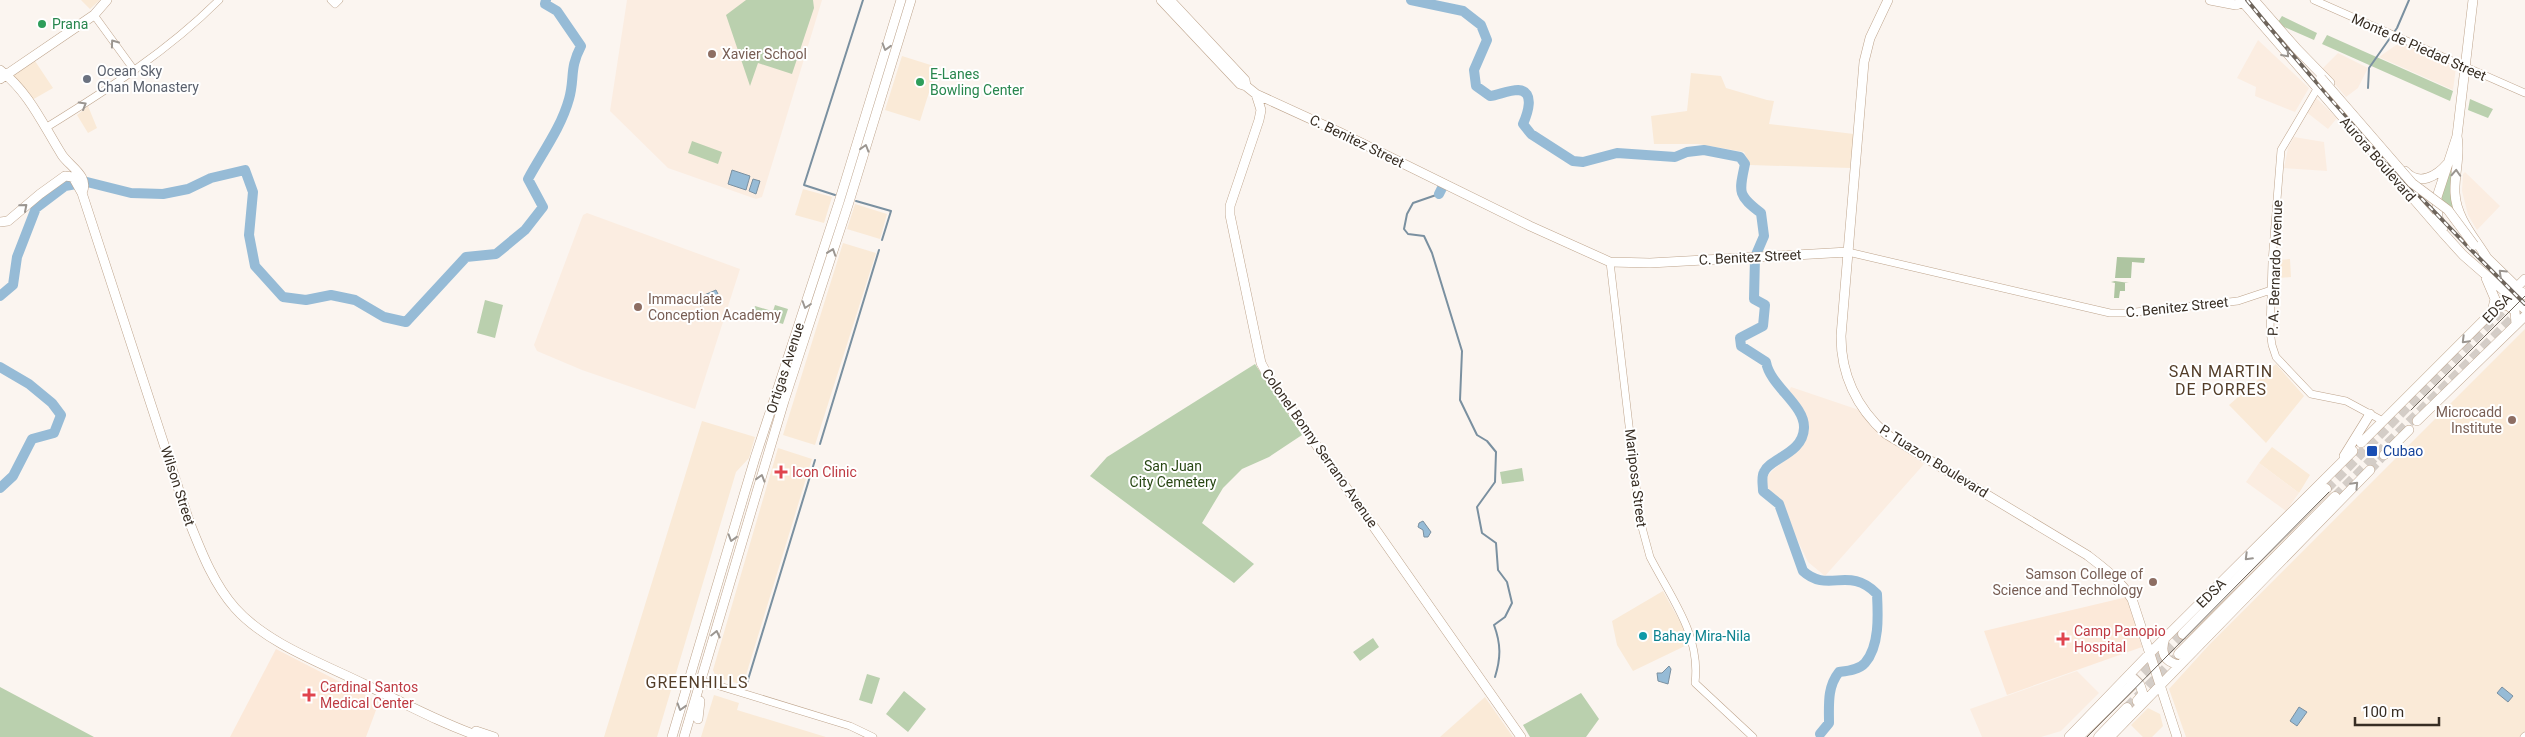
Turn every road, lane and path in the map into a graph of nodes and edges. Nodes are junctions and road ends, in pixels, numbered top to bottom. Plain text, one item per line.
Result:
1 (108, 0) edge
2 (219, 0) edge
3 (331, 0) edge
4 (339, 0) edge
5 (901, 0) edge
6 (911, 0) edge
7 (1161, 0) edge
8 (1170, 0) edge
9 (1888, 0) edge
10 (2210, 0) edge
11 (2254, 0) edge
12 (2314, 0) edge
13 (2473, 0) edge
14 (2244, 1) edge
15 (94, 15) junction
16 (2294, 46) junction
17 (2465, 68) junction
18 (134, 70) junction
19 (2, 74) edge
20 (1246, 86) junction
21 (2317, 90) junction
22 (2525, 93) edge
23 (1256, 94) junction
24 (1281, 105) junction
25 (1259, 120) junction
26 (47, 127) junction
27 (2457, 136) junction
28 (65, 160) junction
29 (2448, 163) junction
30 (77, 183) junction
31 (846, 197) junction
32 (4, 222) edge
33 (0, 229) edge
34 (2453, 241) junction
35 (1845, 249) junction
36 (2487, 258) junction
37 (1610, 262) junction
38 (2483, 271) junction
39 (2525, 279) edge
40 (2517, 287) junction
41 (2272, 290) junction
42 (2510, 294) junction
43 (2525, 295) edge
44 (2500, 306) junction
45 (2525, 310) edge
46 (2492, 314) junction
47 (2525, 316) edge
48 (2516, 324) junction
49 (2370, 414) junction
50 (2383, 420) junction
51 (2418, 422) dead end
52 (2409, 430) dead end
53 (2361, 443) dead end
54 (2353, 451) dead end
55 (2384, 455) tunnel mouth
56 (2341, 463) junction
57 (2370, 470) tunnel mouth
58 (2326, 489) tunnel mouth
59 (2335, 497) tunnel mouth
60 (2183, 634) tunnel mouth
61 (2165, 638) junction
62 (2149, 654) junction
63 (2179, 654) tunnel mouth
64 (2179, 665) junction
65 (690, 677) junction
66 (702, 681) junction
67 (2129, 682) junction
68 (2160, 685) junction
69 (384, 694) junction
70 (698, 694) junction
71 (2148, 697) junction
72 (2164, 699) junction
73 (2130, 710) junction
74 (698, 719) dead end
75 (481, 737) edge
76 (494, 737) edge
77 (672, 737) edge
78 (684, 737) edge
79 (873, 737) edge
80 (1521, 737) edge
81 (1753, 737) edge
82 (2069, 737) edge
83 (2078, 737) edge
84 (2099, 737) edge
85 (2110, 737) edge
86 (2177, 737) edge

1 - 15 main road
2 - 18 street
3 - 4 street
5 -> 31 main road, Ortigas Avenue
31 -> 6 main road, Ortigas Avenue
7 - 20 main road, C. Benitez Street
8 - 20 main road
9 - 35 main road, P. Tuazon Boulevard
10 - 14 main road
11 - 16 main road, Aurora Boulevard
12 - 17 street, Monte de Piedad Street
13 - 17 main road
14 -> 21 main road, Aurora Boulevard
18 -> 15 street
15 - 19 main road
16 - 29 main road
16 - 36 main road, Aurora Boulevard, bridge
17 - 22 street, Monte de Piedad Street
17 - 27 main road
26 -> 18 street
19 - 26 main road, Wilson Street
20 - 23 main road, C. Benitez Street
21 - 34 main road, Aurora Boulevard
21 - 41 street, P. A. Bernardo Avenue
23 - 24 main road, C. Benitez Street
23 - 25 main road, Colonel Bonny Serrano Avenue
24 - 25 main road
24 - 37 main road, C. Benitez Street
25 - 80 main road, Colonel Bonny Serrano Avenue
26 - 28 main road, Wilson Street
27 - 29 main road
36 -> 27 main road
28 - 30 main road, Wilson Street
28 - 30 main road, Wilson Street
29 - 34 main road
32 -> 30 main road
30 - 69 main road, Wilson Street
31 -> 65 main road, Ortigas Avenue
66 -> 31 main road, Ortigas Avenue
32 - 33 street
34 - 38 main road, Aurora Boulevard
35 - 37 main road, C. Benitez Street
35 - 41 street, C. Benitez Street
35 - 62 main road, P. Tuazon Boulevard
40 -> 36 main road, Aurora Boulevard
37 - 81 street, Mariposa Street
38 - 42 main road, Aurora Boulevard
38 - 46 main road
39 - 40 main road, EDSA
40 - 42 main road, EDSA
40 - 43 main road, Aurora Boulevard
41 - 49 street, P. A. Bernardo Avenue
42 - 44 main road, EDSA
42 - 45 main road, Aurora Boulevard
44 - 46 main road, EDSA
44 - 48 main road
46 -> 50 main road, EDSA
47 - 48 main road, EDSA
48 - 51 main road, EDSA
49 - 50 street, P. A. Bernardo Avenue
49 - 56 main road
50 - 53 main road, EDSA
52 - 55 main road
54 - 56 main road, EDSA
56 -> 61 main road, EDSA
64 -> 57 main road, EDSA
58 - 60 highway, EDSA
59 - 63 highway, EDSA
61 - 62 main road, EDSA
61 - 64 main road
62 - 67 main road, EDSA
62 - 68 main road, P. Tuazon Boulevard
64 - 68 main road, EDSA
65 - 66 street
65 -> 77 main road, Ortigas Avenue
66 - 70 main road, Ortigas Avenue
66 - 79 street
67 - 73 main road
67 - 82 main road, EDSA
67 - 83 highway, EDSA
68 - 71 main road, EDSA
68 - 72 main road, P. Tuazon Boulevard
69 - 75 main road, Wilson Street
69 - 76 main road, Wilson Street
70 - 74 main road
70 - 78 main road, Ortigas Avenue
71 - 72 main road
71 - 73 main road, EDSA
72 - 86 main road, P. Tuazon Boulevard
73 - 84 highway, EDSA
73 - 85 main road, EDSA

